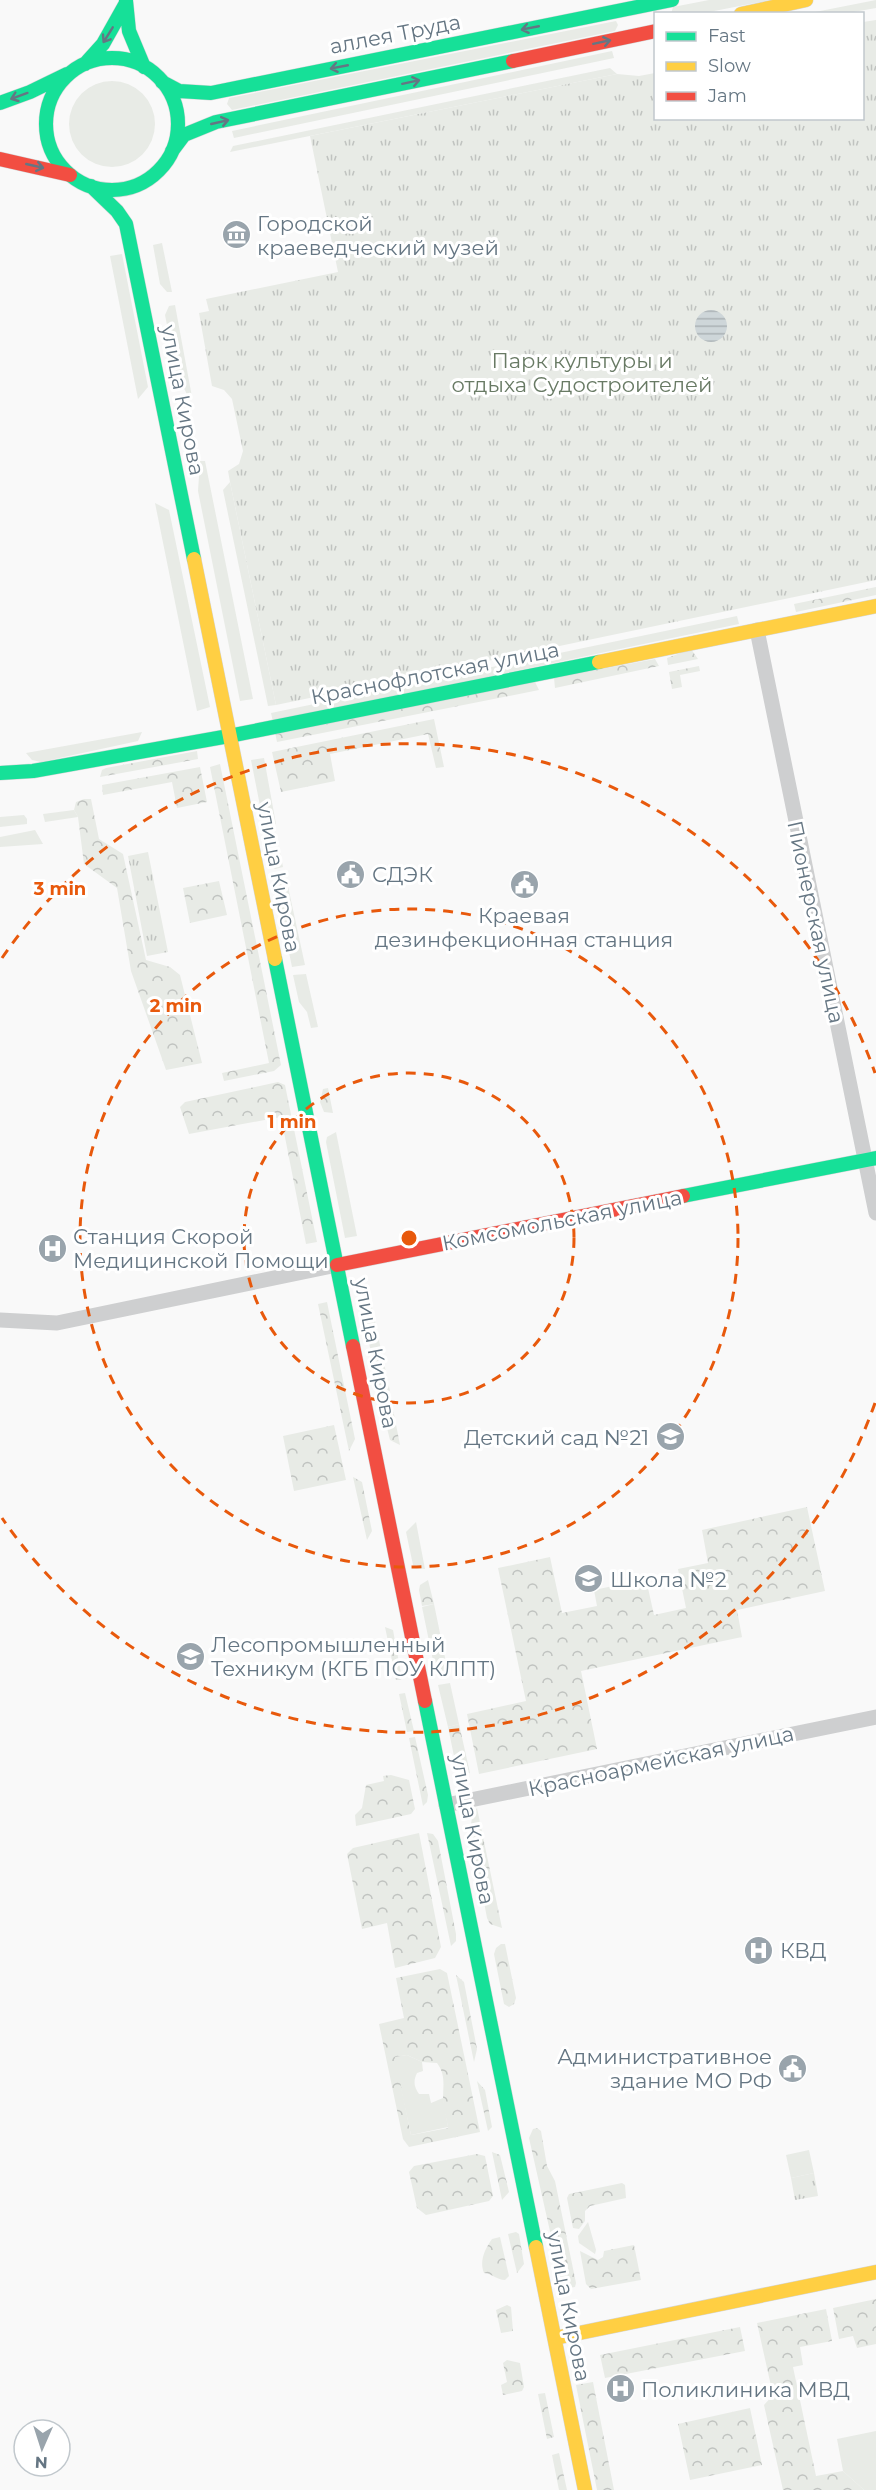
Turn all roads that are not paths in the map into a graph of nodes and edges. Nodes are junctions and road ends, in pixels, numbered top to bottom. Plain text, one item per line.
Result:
1 (672, 0) edge
2 (806, 0) edge
3 (126, 2) edge
4 (649, 2) edge
5 (750, 12) edge
6 (654, 26) edge
7 (654, 31) edge
8 (80, 67) junction
9 (144, 67) junction
10 (162, 82) junction
11 (0, 103) edge
12 (172, 151) junction
13 (0, 159) edge
14 (70, 175) junction
15 (149, 178) junction
16 (91, 186) junction
17 (126, 224) junction
18 (876, 606) edge
19 (757, 630) junction
20 (229, 736) junction
21 (0, 773) edge
22 (871, 1159) edge
23 (876, 1214) edge
24 (337, 1265) junction
25 (0, 1320) edge
26 (876, 1718) edge
27 (446, 1805) junction
28 (876, 2272) edge
29 (555, 2338) junction
30 (585, 2490) edge

1 - 4 main road, аллея Труда
2 - 5 main road
3 -> 8 main road
3 - 9 main road
4 - 6 street
4 -> 10 main road, аллея Труда
12 -> 7 main road
8 - 9 main road
8 -> 11 main road
8 - 14 main road
9 - 10 main road
10 - 12 main road
12 - 15 main road
13 -> 14 main road
14 - 16 main road
15 - 16 main road
15 - 17 main road, улица Кирова
16 - 17 main road, улица Кирова
17 - 20 main road, улица Кирова
18 - 19 main road, Краснофлотская улица
19 - 20 main road, Краснофлотская улица
19 - 22 street, Пионерская улица
20 - 21 main road, Краснофлотская улица
20 - 24 main road, улица Кирова
22 - 23 street, Пионерская улица
22 - 24 main road, Комсомольская улица
24 - 25 street, Комсомольская улица
24 - 27 main road, улица Кирова
26 - 27 street, Красноармейская улица
27 - 29 main road, улица Кирова
28 - 29 main road
29 - 30 main road, улица Кирова

